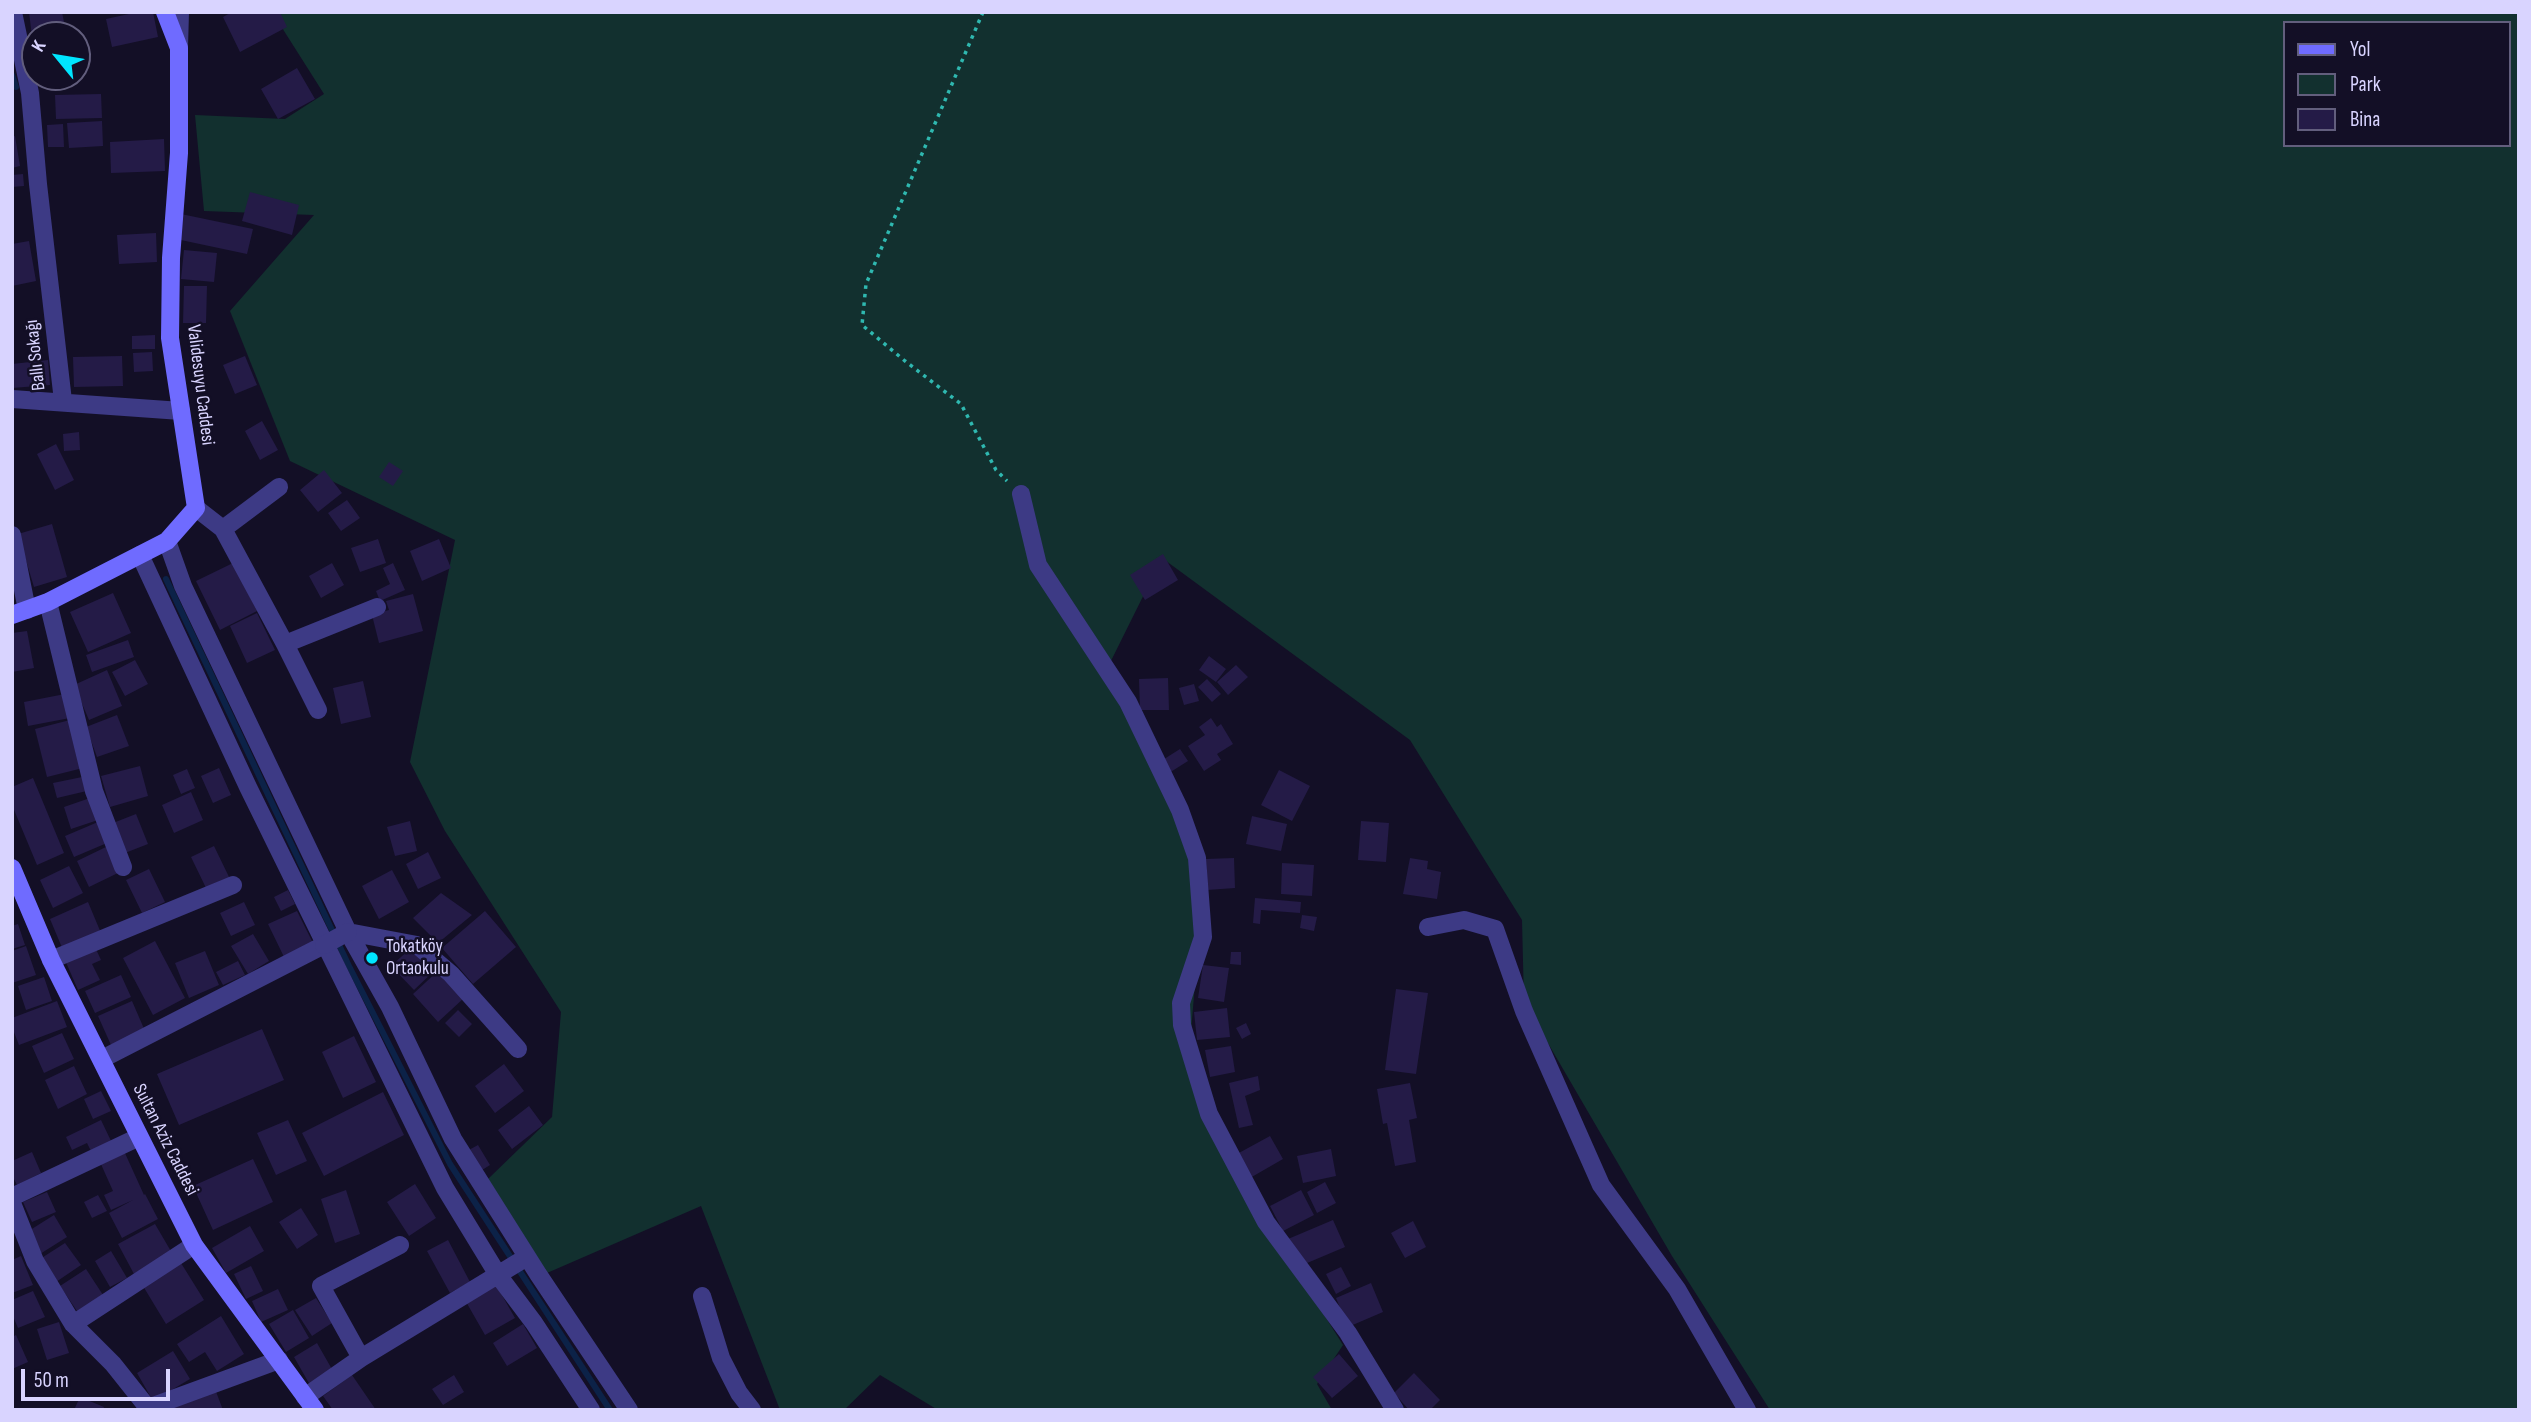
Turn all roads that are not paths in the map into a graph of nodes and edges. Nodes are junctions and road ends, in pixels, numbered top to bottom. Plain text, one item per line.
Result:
1 (13, 12) edge
2 (165, 12) edge
3 (180, 12) edge
4 (179, 48) junction
5 (12, 399) edge
6 (63, 401) junction
7 (181, 411) junction
8 (279, 487) dead end
9 (1021, 494) road end
10 (196, 508) junction
11 (223, 529) junction
12 (12, 536) edge
13 (167, 541) junction
14 (140, 555) junction
15 (48, 602) junction
16 (377, 607) dead end
17 (20, 613) edge
18 (285, 644) junction
19 (318, 710) dead end
20 (123, 867) dead end
21 (15, 880) edge
22 (233, 885) dead end
23 (1428, 928) dead end
24 (348, 932) junction
25 (51, 960) junction
26 (518, 1049) dead end
27 (102, 1059) junction
28 (139, 1138) junction
29 (12, 1197) edge
30 (12, 1203) edge
31 (194, 1244) junction
32 (400, 1244) dead end
33 (527, 1257) junction
34 (498, 1275) junction
35 (702, 1296) dead end
36 (73, 1324) junction
37 (361, 1358) junction
38 (279, 1360) junction
39 (310, 1404) edge
40 (148, 1409) edge
41 (591, 1410) edge
42 (629, 1410) edge
43 (752, 1410) edge
44 (1395, 1410) edge
45 (1748, 1410) edge

1 - 6 street, Ballı Sokağı
2 - 4 street, Validesuyu Caddesi
3 - 4 street
4 - 7 street, Validesuyu Caddesi
5 - 6 street
6 - 7 street
7 - 10 street, Validesuyu Caddesi
8 - 11 street
9 - 44 street
10 - 11 street
10 - 13 street
11 - 18 street
12 - 17 street
13 - 14 street
13 - 24 street
14 - 15 street
14 - 34 street
15 - 17 street
15 - 20 street
16 - 18 street
18 - 19 street
21 - 25 street, Sultan Aziz Caddesi
22 - 25 street
23 - 45 street
24 - 26 street
24 - 27 street, bridge
24 - 33 street
25 - 27 street, Sultan Aziz Caddesi
27 - 28 street, Sultan Aziz Caddesi
28 - 29 street
28 - 31 street, Sultan Aziz Caddesi
30 - 36 street
31 - 36 street
31 - 38 street, Sultan Aziz Caddesi
32 - 37 street
33 - 34 street
33 - 42 street
34 - 37 street
34 - 41 street
35 - 43 street
36 - 40 street
37 - 39 street
38 - 39 street, Sultan Aziz Caddesi
38 - 40 street

